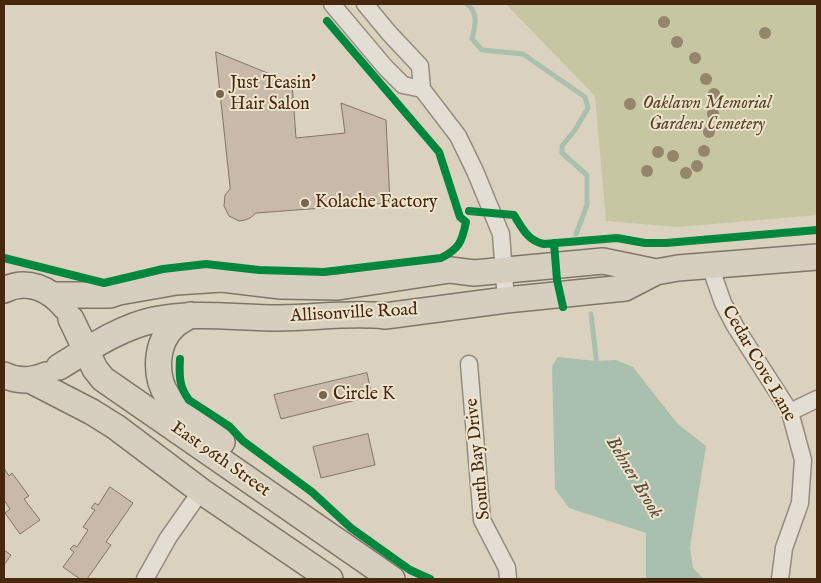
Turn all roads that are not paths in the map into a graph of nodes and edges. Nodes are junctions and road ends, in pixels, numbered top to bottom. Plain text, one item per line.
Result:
1 (332, 4) edge
2 (365, 4) edge
3 (422, 89) junction
4 (817, 258) edge
5 (710, 266) junction
6 (503, 271) junction
7 (656, 272) junction
8 (8, 287) edge
9 (53, 295) junction
10 (506, 300) junction
11 (190, 315) junction
12 (71, 319) junction
13 (87, 351) junction
14 (469, 364) dead end
15 (58, 367) junction
16 (4, 375) edge
17 (30, 380) junction
18 (817, 399) edge
19 (790, 412) junction
20 (201, 492) junction
21 (332, 537) junction
22 (145, 579) edge
23 (330, 579) edge
24 (392, 579) edge
25 (508, 579) edge
26 (780, 579) edge

1 - 3 street
2 - 3 street
3 - 6 street
4 - 5 main road, Allisonville Road
5 - 7 main road, Allisonville Road
5 - 19 street, Cedar Cove Lane
6 - 7 main road, Allisonville Road
6 - 9 main road, Allisonville Road
6 - 10 street
7 - 10 main road, Allisonville Road
8 - 9 main road
9 - 12 main road, East 96th Street
10 - 11 main road, Allisonville Road
11 - 13 main road, Allisonville Road
11 - 21 main road
12 - 13 main road, East 96th Street
12 - 15 main road
13 - 15 main road, Allisonville Road
13 - 21 main road, East 96th Street
14 - 25 street, South Bay Drive
15 - 17 main road, Allisonville Road
16 - 17 main road
17 - 20 main road, East 96th Street
18 - 19 street
19 - 26 street, Cedar Cove Lane
20 - 22 street
20 - 23 main road, East 96th Street
21 - 24 main road, East 96th Street

